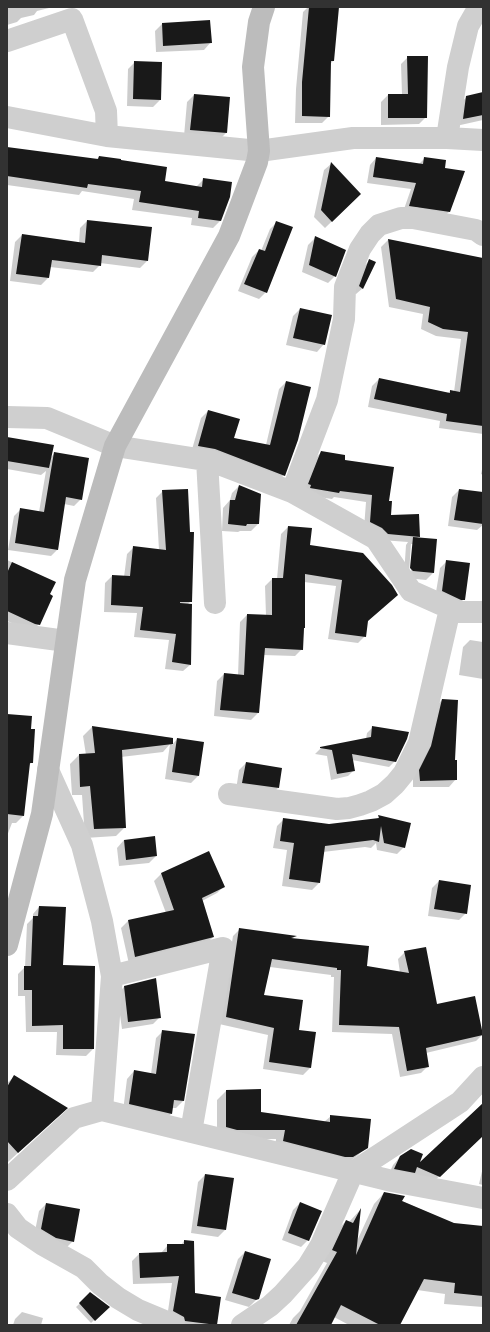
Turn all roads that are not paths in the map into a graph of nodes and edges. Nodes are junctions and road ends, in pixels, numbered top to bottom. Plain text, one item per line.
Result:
1 (478, 7) edge
2 (258, 12) edge
3 (7, 41) edge
4 (7, 117) edge
5 (107, 136) junction
6 (446, 138) junction
7 (483, 140) edge
8 (259, 151) junction
9 (483, 235) edge
10 (7, 417) edge
11 (115, 446) junction
12 (207, 460) junction
13 (292, 492) junction
14 (215, 603) dead end
15 (450, 609) junction
16 (483, 612) edge
17 (7, 634) edge
18 (66, 641) junction
19 (48, 770) junction
20 (228, 794) dead end
21 (7, 945) edge
22 (112, 976) junction
23 (483, 1077) edge
24 (102, 1110) junction
25 (191, 1132) junction
26 (353, 1172) junction
27 (7, 1180) edge
28 (483, 1198) edge
29 (7, 1214) edge
30 (174, 1325) edge
31 (242, 1325) edge

1 - 6 street
2 - 8 street
3 - 5 street
4 - 5 street
5 - 8 street
6 - 7 street
6 - 8 street
8 - 11 street
9 - 13 street
10 - 11 street
11 - 12 street
11 - 18 street
12 - 13 street
12 - 14 street
13 - 15 street
15 - 16 street
15 - 20 street
17 - 18 street
18 - 19 street
19 - 21 street
19 - 22 street
22 - 24 street
22 - 25 street
23 - 26 street
24 - 25 street
24 - 27 street
25 - 26 street
26 - 28 street
26 - 31 street
29 - 30 street

